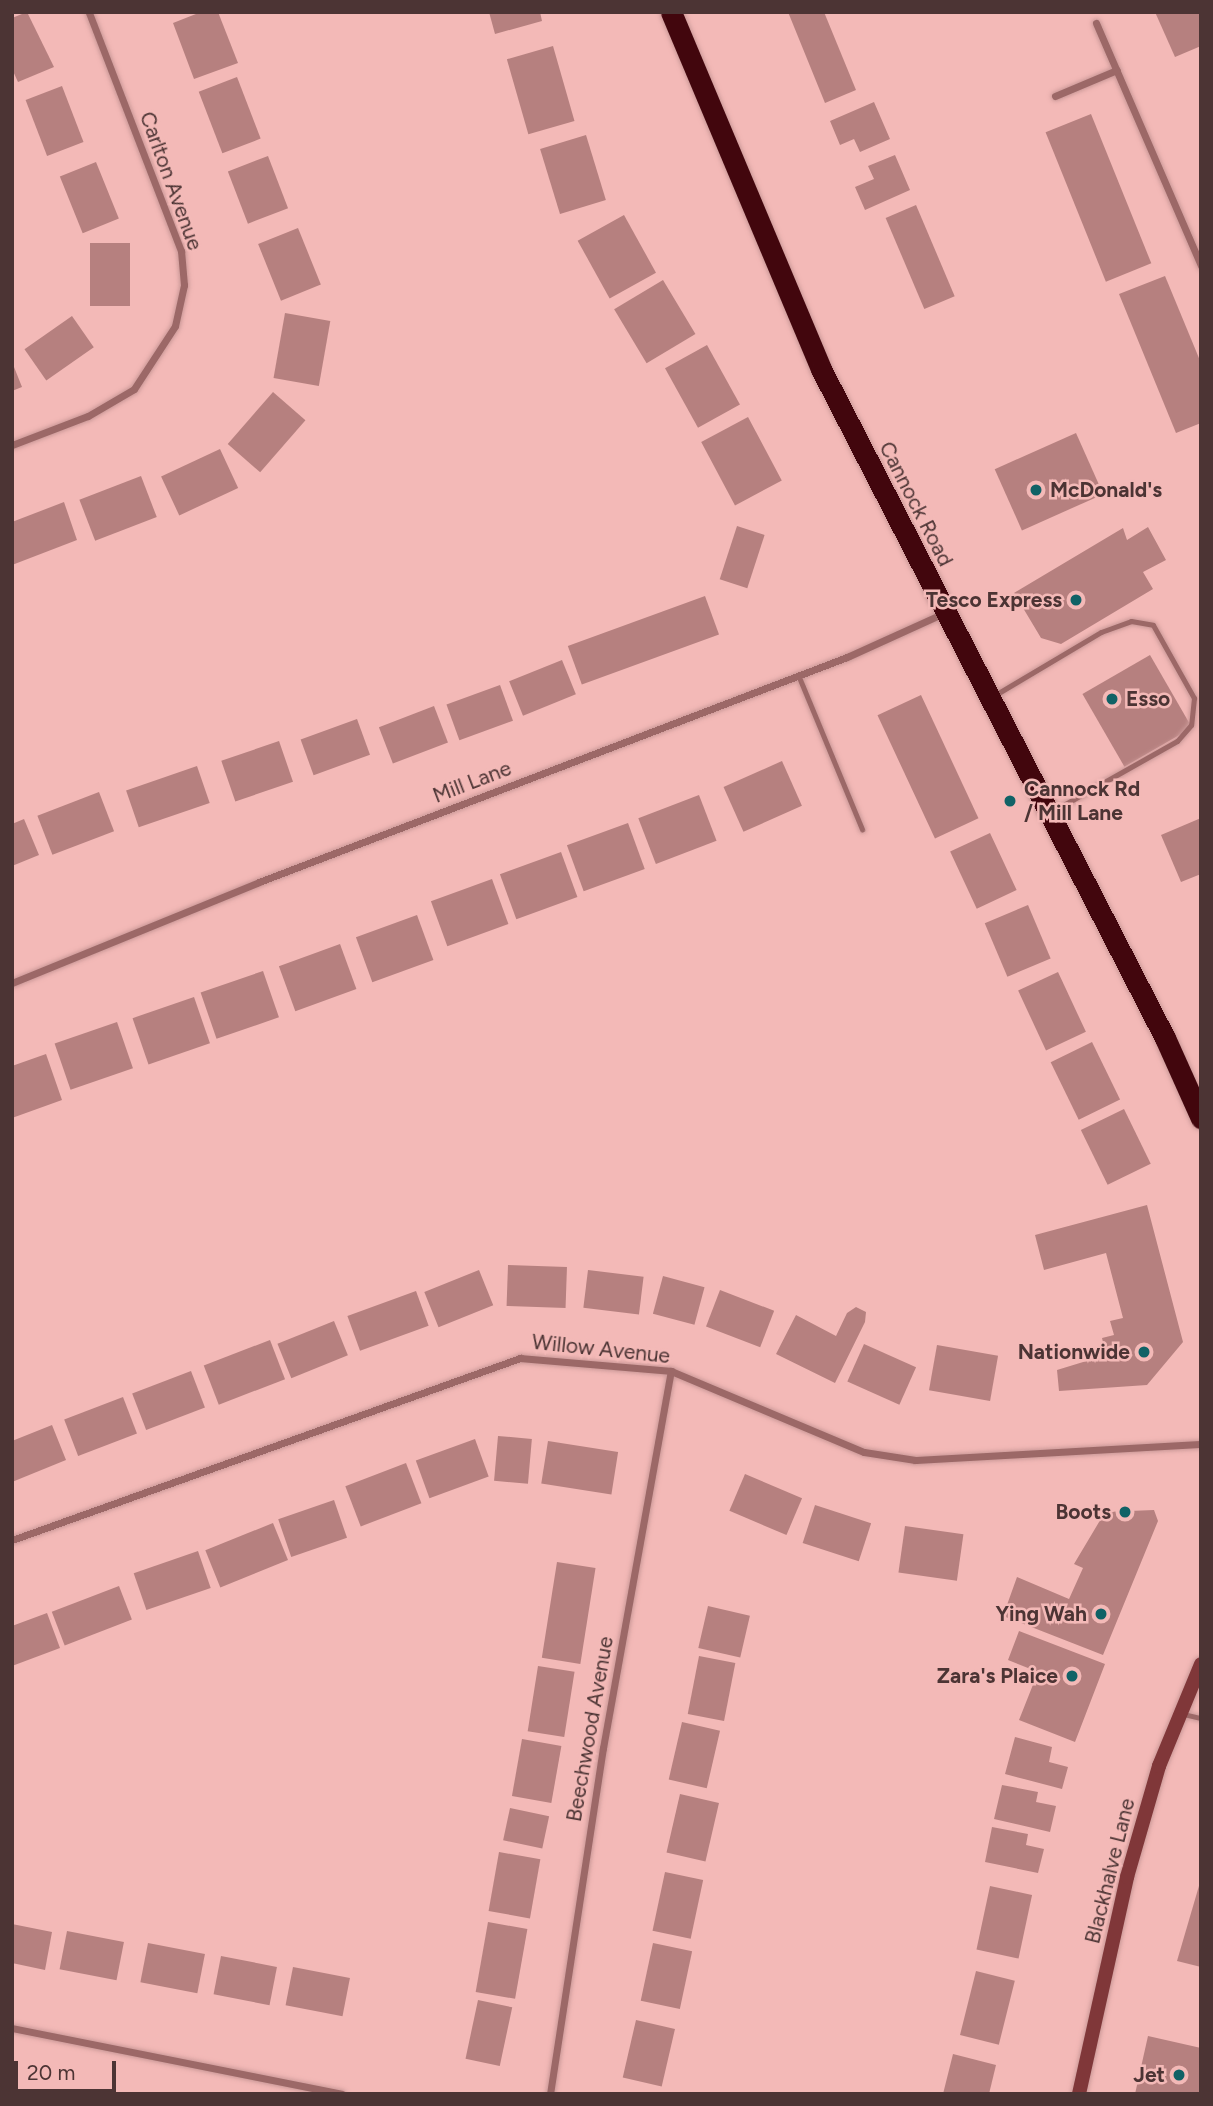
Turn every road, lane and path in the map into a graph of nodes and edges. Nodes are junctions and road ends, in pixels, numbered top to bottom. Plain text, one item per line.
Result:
1 (89, 12) edge
2 (671, 12) edge
3 (1096, 23) dead end
4 (1117, 69) junction
5 (1055, 96) dead end
6 (1201, 266) edge
7 (12, 445) edge
8 (944, 613) junction
9 (799, 677) junction
10 (990, 698) junction
11 (1051, 813) junction
12 (862, 830) dead end
13 (12, 983) edge
14 (1201, 1118) edge
15 (671, 1371) junction
16 (1201, 1444) edge
17 (12, 1541) edge
18 (1201, 1664) edge
19 (1180, 1713) junction
20 (1201, 1718) edge
21 (12, 2028) edge
22 (341, 2094) edge
23 (550, 2094) edge
24 (1079, 2094) edge

1 - 7 street, Carlton Avenue
2 - 8 highway, Cannock Road
3 - 4 street
4 - 5 street
4 - 6 street
8 - 9 street, Mill Lane
8 - 10 highway, Cannock Road
9 - 12 lane
9 - 13 street, Mill Lane
10 - 11 highway, Cannock Road
10 - 11 lane
11 - 14 highway, Cannock Road
15 - 16 street, Willow Avenue
15 - 17 street, Willow Avenue
15 - 23 street, Beechwood Avenue
18 - 19 main road, Blackhalve Lane
19 - 20 lane
19 - 24 main road, Blackhalve Lane
21 - 22 street

